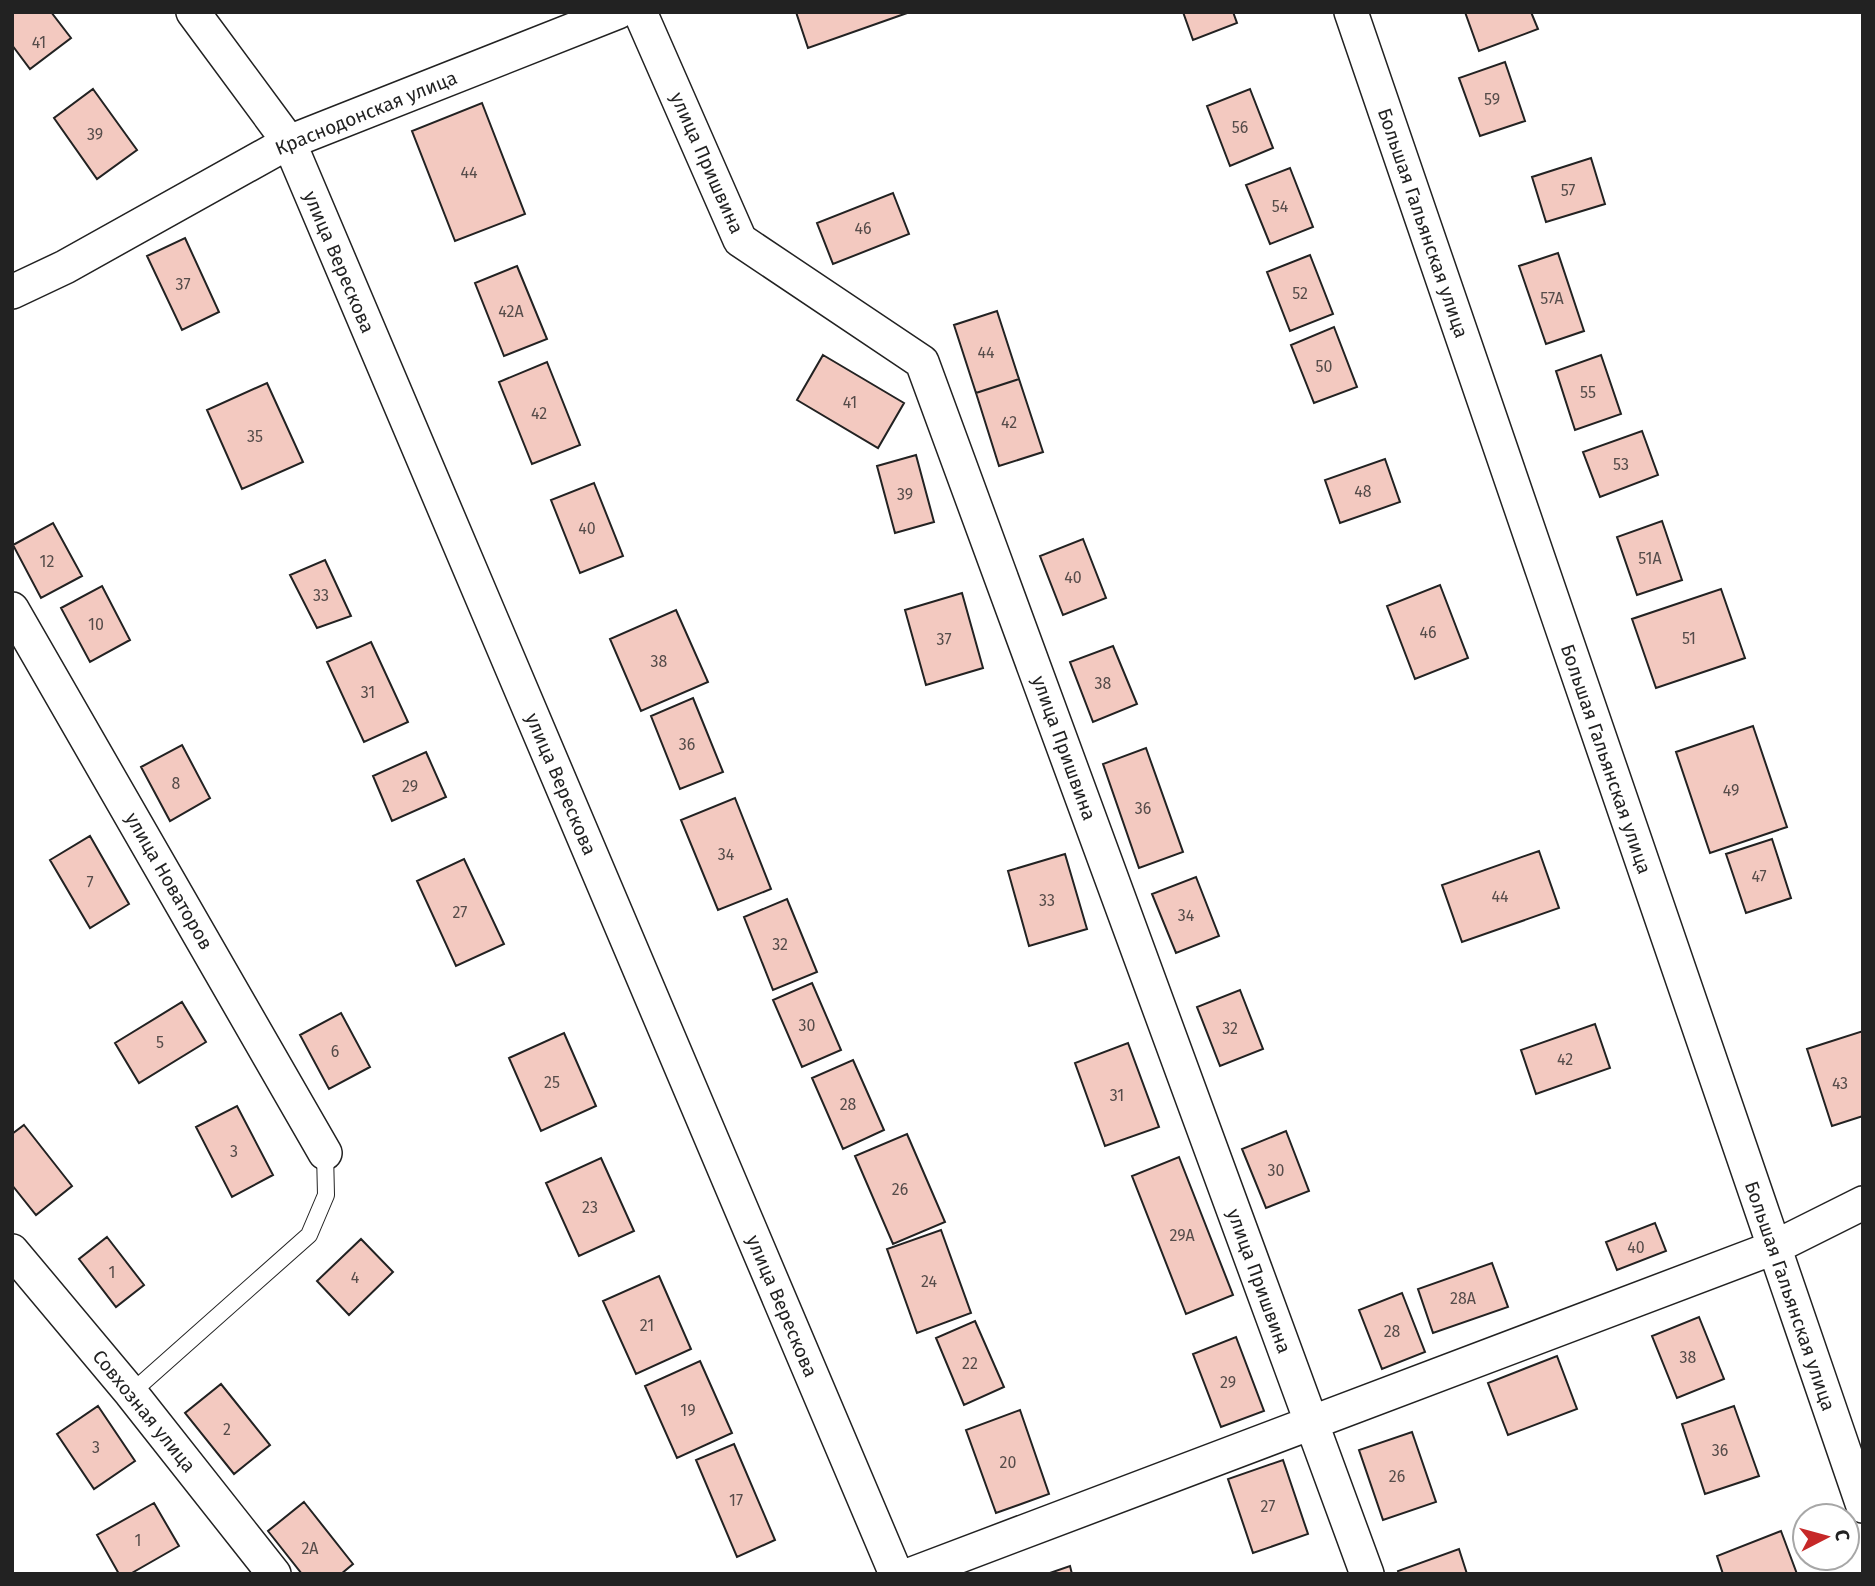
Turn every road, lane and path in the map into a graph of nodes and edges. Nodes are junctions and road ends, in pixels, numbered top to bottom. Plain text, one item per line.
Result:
1 (193, 12) edge
2 (618, 12) edge
3 (640, 12) edge
4 (1351, 12) edge
5 (289, 142) junction
6 (12, 292) edge
7 (12, 609) edge
8 (325, 1153) joint
9 (1863, 1203) edge
10 (1773, 1248) junction
11 (12, 1251) edge
12 (131, 1393) junction
13 (1311, 1424) junction
14 (1863, 1506) edge
15 (274, 1574) edge
16 (896, 1574) edge
17 (912, 1574) edge
18 (1367, 1574) edge

1 - 5 street, улица Верескова
2 - 5 street, Краснодонская улица
3 - 13 street, улица Пришвина
4 - 10 street, Большая Гальянская улица
5 - 6 street, Краснодонская улица
5 - 16 street, улица Верескова
7 - 8 street, улица Новаторов
8 - 12 lane
9 - 10 street
10 - 13 street
10 - 14 street, Большая Гальянская улица
11 - 12 street, Совхозная улица
12 - 15 street, Совхозная улица
13 - 17 street
13 - 18 street, улица Пришвина

